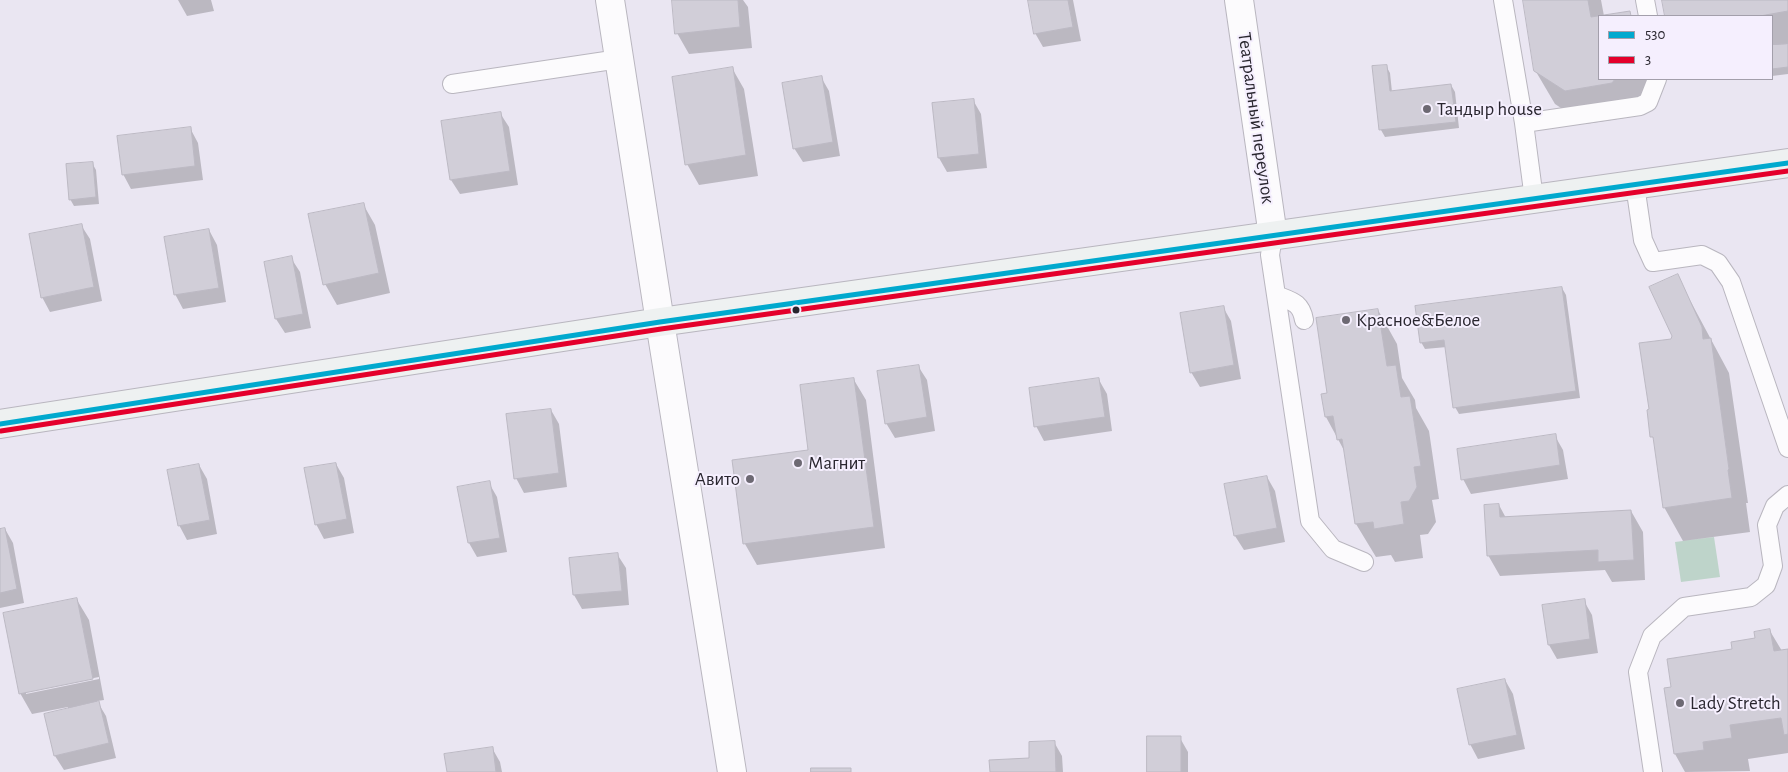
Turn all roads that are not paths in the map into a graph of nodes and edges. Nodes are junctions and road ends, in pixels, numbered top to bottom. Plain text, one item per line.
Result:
1 (610, 0) edge
2 (1239, 0) edge
3 (1503, 0) edge
4 (1645, 0) edge
5 (1648, 15) edge
6 (619, 59) junction
7 (1657, 80) edge
8 (452, 84) dead end
9 (1524, 123) junction
10 (1788, 163) edge
11 (1635, 185) junction
12 (1534, 199) junction
13 (1273, 236) junction
14 (1276, 295) junction
15 (1304, 320) dead end
16 (660, 322) junction
17 (0, 424) edge
18 (1788, 448) edge
19 (1788, 495) edge
20 (1364, 562) dead end
21 (732, 772) edge
22 (1654, 772) edge

1 - 6 street
2 - 13 street, Театральный переулок
3 - 9 lane
4 - 5 lane
6 - 8 lane
6 - 16 street
7 - 9 lane
9 - 12 lane
10 - 11 street
11 - 12 street
11 - 18 lane
12 - 13 street
13 - 14 lane
13 - 16 street
14 - 15 lane
14 - 20 lane
16 - 17 street
16 - 21 street
19 - 22 lane

